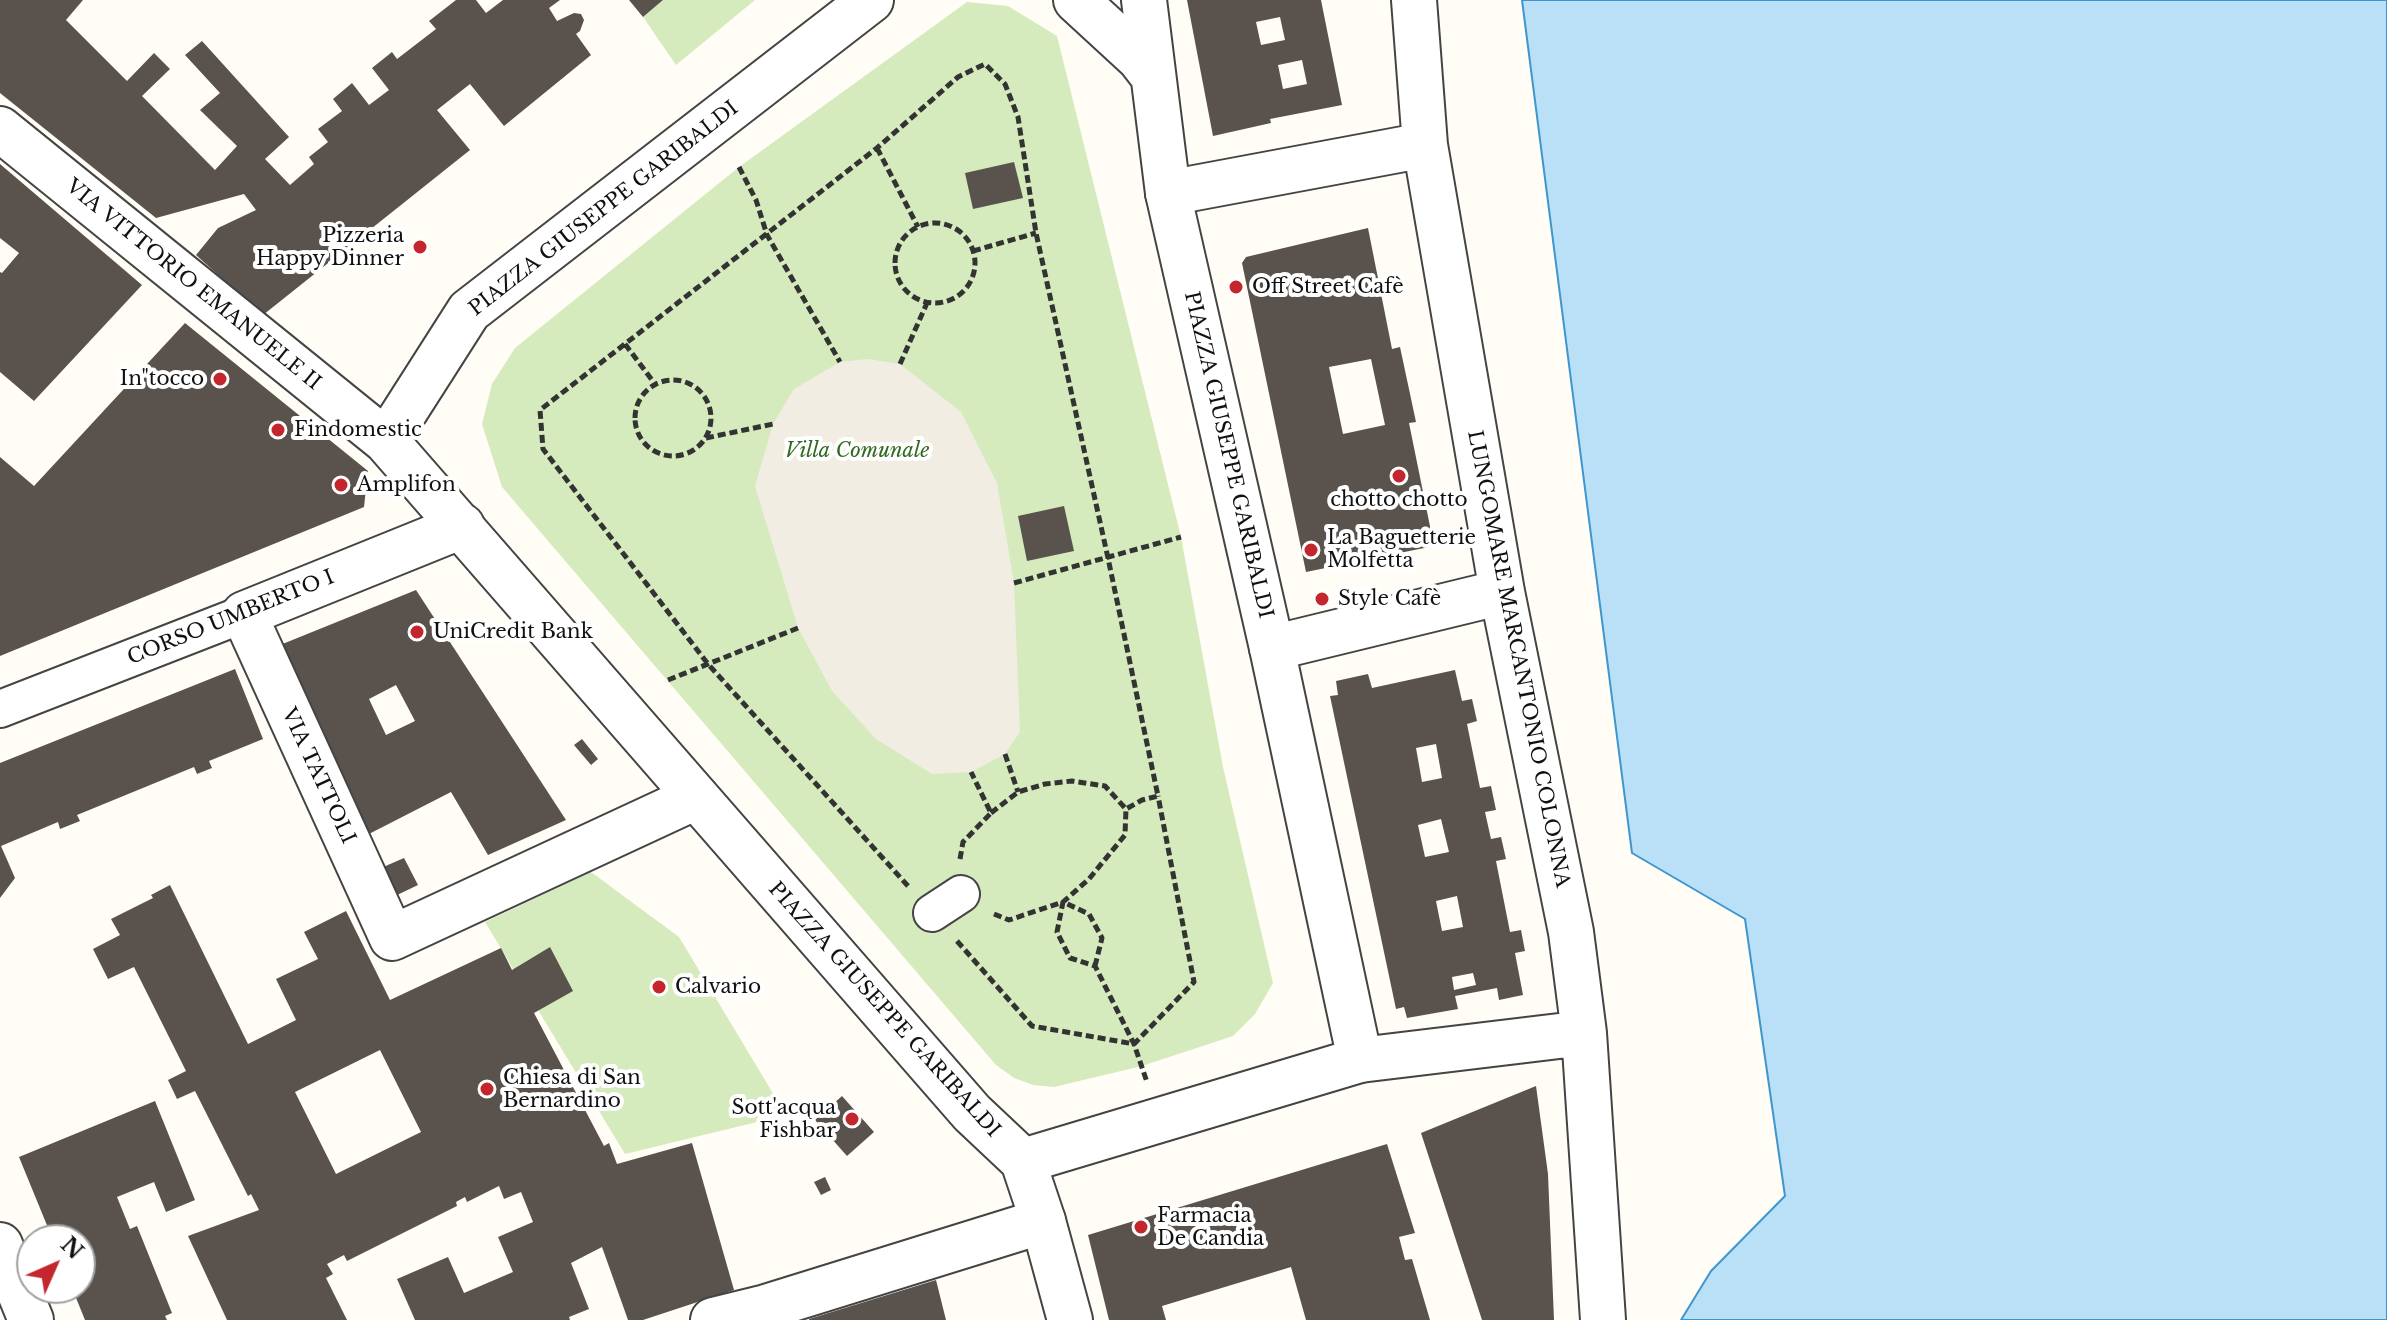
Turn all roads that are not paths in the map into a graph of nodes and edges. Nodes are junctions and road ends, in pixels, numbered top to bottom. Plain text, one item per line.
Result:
1 (871, 0) edge
2 (1076, 0) edge
3 (1144, 0) edge
4 (1414, 0) edge
5 (1153, 76) junction
6 (0, 129) edge
7 (1425, 145) junction
8 (1168, 193) junction
9 (386, 441) junction
10 (462, 526) junction
11 (1502, 592) junction
12 (244, 614) junction
13 (1272, 648) junction
14 (0, 709) edge
15 (696, 797) junction
16 (1584, 1033) junction
17 (1360, 1060) junction
18 (1023, 1161) junction
19 (1043, 1221) junction
20 (0, 1245) edge
21 (768, 1313) edge
22 (31, 1320) edge
23 (713, 1320) edge
24 (1070, 1320) edge
25 (1603, 1320) edge

1 - 9 street, PIAZZA GIUSEPPE GARIBALDI
2 - 5 street
3 - 5 street, PIAZZA GIUSEPPE GARIBALDI
4 - 7 street, LUNGOMARE MARCANTONIO COLONNA
5 - 8 street, PIAZZA GIUSEPPE GARIBALDI
6 - 9 street, VIA VITTORIO EMANUELE II
7 - 8 street
7 - 11 street, LUNGOMARE MARCANTONIO COLONNA
8 - 13 street, PIAZZA GIUSEPPE GARIBALDI
9 - 10 street, PIAZZA GIUSEPPE GARIBALDI
10 - 12 street, CORSO UMBERTO I
10 - 15 street, PIAZZA GIUSEPPE GARIBALDI
11 - 13 street
11 - 16 street, LUNGOMARE MARCANTONIO COLONNA
12 - 14 street, CORSO UMBERTO I
12 - 15 street, VIA TATTOLI
13 - 17 street, PIAZZA GIUSEPPE GARIBALDI
15 - 18 street, PIAZZA GIUSEPPE GARIBALDI
16 - 17 street
16 - 25 street, LUNGOMARE MARCANTONIO COLONNA
17 - 18 street
18 - 19 street
19 - 21 street
19 - 24 street
20 - 22 street
21 - 23 street

